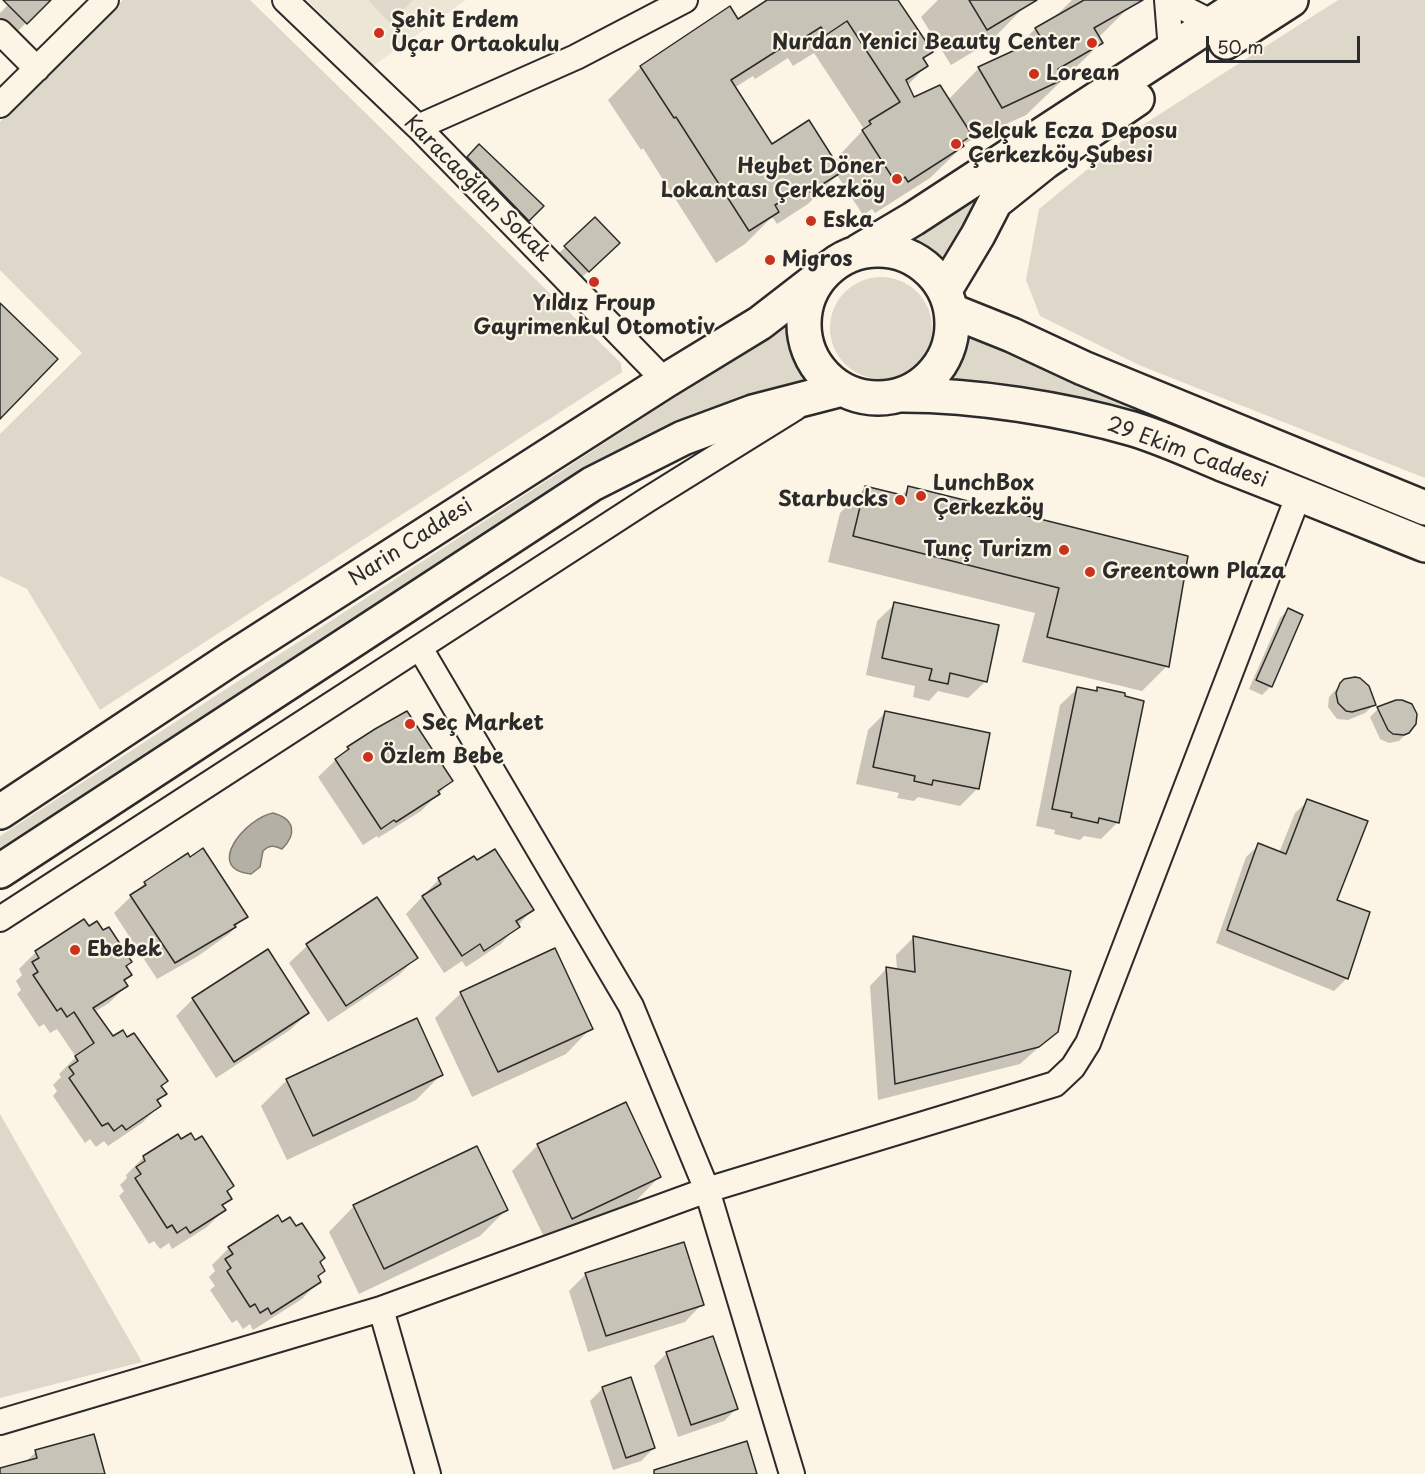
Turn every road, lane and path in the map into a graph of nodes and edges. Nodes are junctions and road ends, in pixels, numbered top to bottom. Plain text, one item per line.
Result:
1 (106, 0) edge
2 (285, 0) edge
3 (686, 0) edge
4 (1168, 0) edge
5 (1248, 0) edge
6 (1291, 0) edge
7 (1213, 23) junction
8 (0, 32) edge
9 (1171, 50) junction
10 (37, 69) junction
11 (0, 105) edge
12 (418, 127) junction
13 (855, 253) junction
14 (822, 275) junction
15 (948, 300) junction
16 (665, 381) junction
17 (826, 393) junction
18 (903, 395) junction
19 (1299, 494) junction
20 (1425, 508) edge
21 (1425, 545) edge
22 (420, 648) junction
23 (0, 812) edge
24 (0, 871) edge
25 (0, 920) edge
26 (707, 1190) junction
27 (381, 1309) junction
28 (0, 1422) edge
29 (428, 1474) edge
30 (792, 1474) edge

1 - 10 street
2 - 12 street, Karacaoğlan Sokak
3 - 12 street
4 - 7 street
4 - 9 street
5 - 7 main road
6 - 15 main road
7 - 9 main road
8 - 10 street
9 - 13 main road
10 - 11 street
12 - 16 street, Karacaoğlan Sokak
13 - 14 main road
13 - 15 main road
14 - 16 main road, Narin Caddesi
14 - 17 main road
15 - 18 main road
15 - 20 main road, 29 Ekim Caddesi
16 - 23 main road, Narin Caddesi
17 - 18 main road
17 - 22 street
17 - 24 main road
18 - 19 main road, 29 Ekim Caddesi
19 - 21 main road, 29 Ekim Caddesi
19 - 26 street
22 - 25 street
22 - 26 street
26 - 27 street
26 - 30 street
27 - 28 street
27 - 29 street

